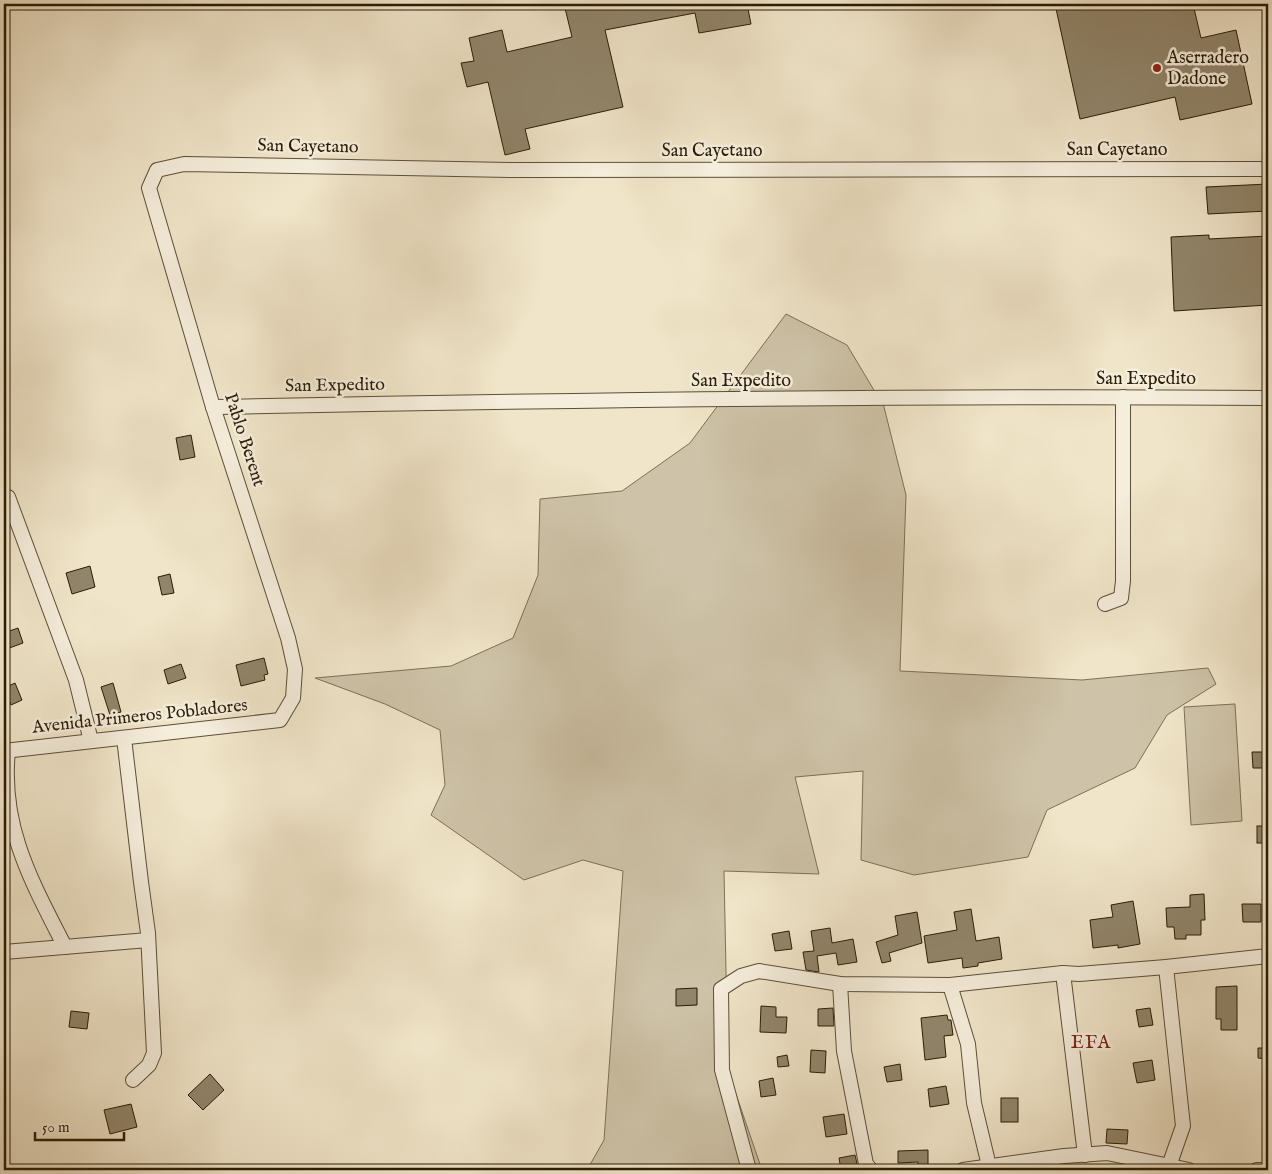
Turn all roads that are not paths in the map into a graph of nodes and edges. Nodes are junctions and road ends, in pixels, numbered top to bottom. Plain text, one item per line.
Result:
1 (1268, 169) edge
2 (157, 170) joint
3 (1123, 397) junction
4 (1268, 398) edge
5 (213, 407) junction
6 (8, 497) dead end
7 (1105, 604) dead end
8 (280, 720) joint
9 (124, 738) junction
10 (91, 741) junction
11 (6, 751) edge
12 (148, 940) junction
13 (65, 947) junction
14 (4, 952) edge
15 (1268, 956) edge
16 (1166, 967) junction
17 (1063, 973) junction
18 (840, 984) junction
19 (950, 985) junction
20 (133, 1080) dead end
21 (1085, 1155) junction
22 (989, 1166) junction
23 (1169, 1166) junction
24 (750, 1170) edge
25 (871, 1170) edge
26 (963, 1170) edge
27 (1189, 1170) edge
28 (1257, 1170) edge
29 (1268, 1170) edge

1 - 2 street, San Cayetano
2 - 5 street, Pablo Berent
3 - 4 street, San Expedito
3 - 5 street, San Expedito
3 - 7 street
5 - 8 street, Pablo Berent
6 - 10 street
8 - 9 street, Avenida Primeros Pobladores
9 - 10 street, Avenida Primeros Pobladores
9 - 12 street
10 - 11 street, Avenida Primeros Pobladores
11 - 13 street
12 - 13 street
12 - 20 street
13 - 14 street
15 - 16 street
16 - 17 street
16 - 23 street
17 - 19 street
17 - 21 street
18 - 19 street
18 - 24 street
18 - 25 street
19 - 22 street
21 - 22 street
21 - 23 street
22 - 26 street
23 - 27 street
28 - 29 street

